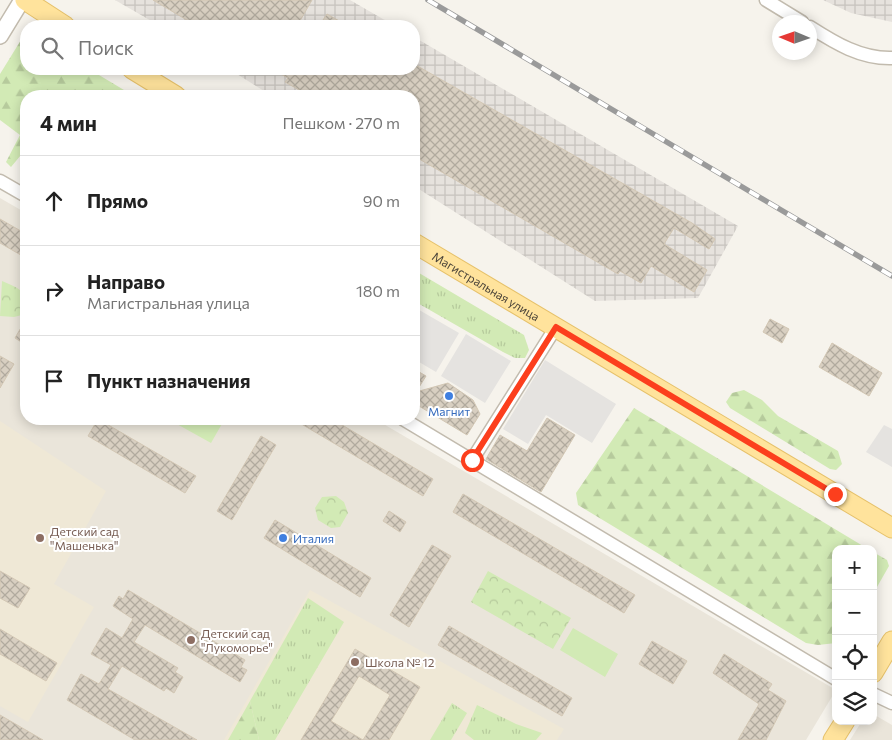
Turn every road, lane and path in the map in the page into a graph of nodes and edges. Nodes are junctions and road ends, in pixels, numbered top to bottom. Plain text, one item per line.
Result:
1 (23, 0) edge
2 (766, 0) edge
3 (791, 15) edge
4 (55, 20) edge
5 (817, 31) edge
6 (0, 36) edge
7 (892, 58) edge
8 (142, 75) edge
9 (166, 90) edge
10 (0, 181) edge
11 (20, 193) edge
12 (420, 247) edge
13 (556, 327) junction
14 (412, 425) edge
15 (472, 460) junction
16 (892, 528) edge
17 (892, 641) edge
18 (877, 665) edge
19 (832, 676) edge
20 (877, 696) edge
21 (892, 702) edge
22 (842, 725) edge
23 (833, 740) edge

1 - 4 main road
1 - 6 street
2 - 3 street
5 - 7 street
8 - 9 main road
10 - 11 street
12 - 13 main road, Магистральная улица
13 - 15 street
13 - 16 main road, Магистральная улица
14 - 15 street
15 - 19 street
17 - 18 main road
20 - 21 street
22 - 23 main road

